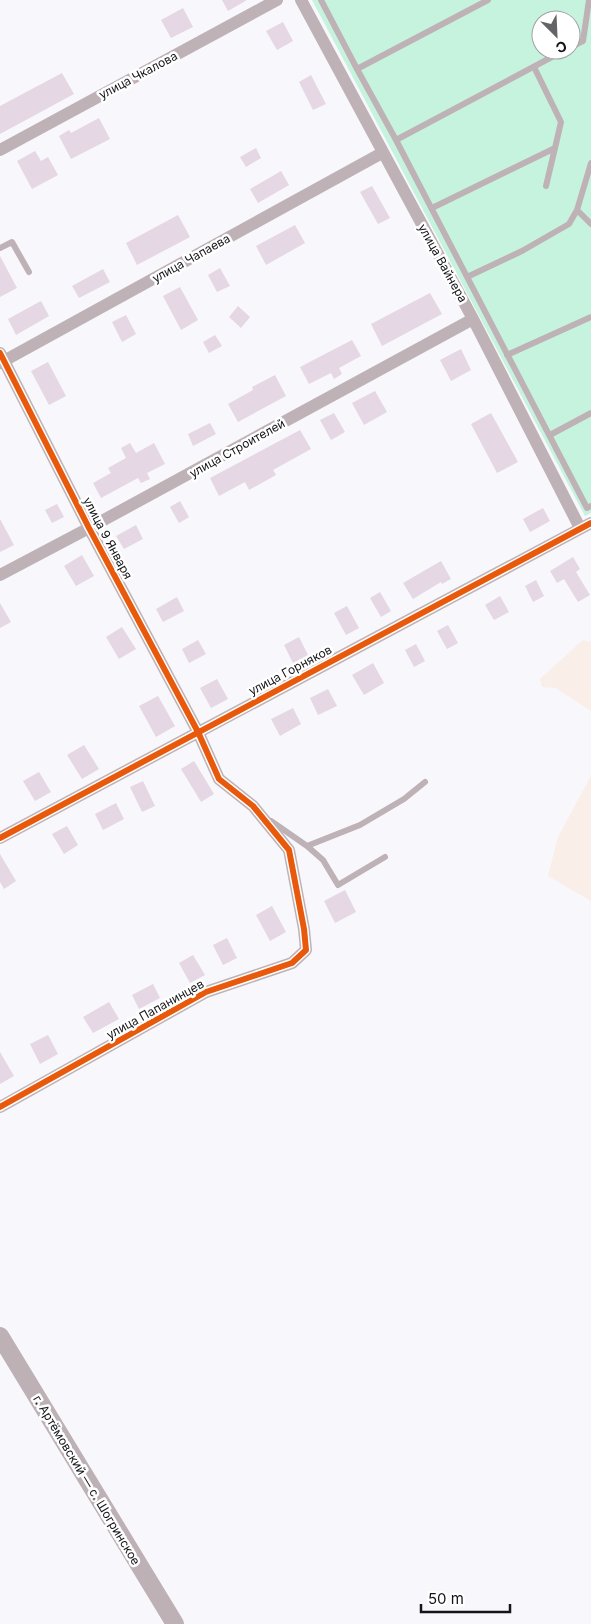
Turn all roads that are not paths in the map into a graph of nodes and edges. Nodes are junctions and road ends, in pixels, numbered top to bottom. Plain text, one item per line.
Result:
1 (277, 0) edge
2 (301, 0) edge
3 (321, 0) edge
4 (488, 0) edge
5 (589, 0) edge
6 (581, 42) edge
7 (547, 60) edge
8 (534, 67) junction
9 (357, 69) junction
10 (396, 140) junction
11 (555, 148) junction
12 (0, 150) edge
13 (382, 153) junction
14 (591, 163) edge
15 (546, 186) dead end
16 (432, 208) junction
17 (577, 210) junction
18 (591, 224) edge
19 (0, 248) edge
20 (29, 272) dead end
21 (468, 277) junction
22 (591, 317) edge
23 (473, 319) junction
24 (507, 355) junction
25 (1, 359) edge
26 (591, 413) edge
27 (550, 435) junction
28 (591, 506) edge
29 (585, 525) edge
30 (89, 528) junction
31 (0, 575) edge
32 (198, 732) junction
33 (425, 782) dead end
34 (259, 813) junction
35 (0, 838) edge
36 (307, 846) junction
37 (385, 857) dead end
38 (304, 930) joint
39 (0, 1106) edge
40 (0, 1336) edge
41 (175, 1624) edge

1 - 12 street, улица Чкалова
2 - 13 street, улица Вайнера
3 - 9 lane
4 - 9 lane
5 - 6 lane
7 - 8 lane
8 - 10 lane
8 - 11 lane
9 - 10 lane
10 - 16 lane
11 - 15 lane
11 - 16 lane
13 - 23 street, улица Вайнера
13 - 25 street, улица Чапаева
14 - 17 lane
16 - 21 lane
17 - 18 lane
17 - 21 lane
19 - 20 lane
21 - 24 lane
22 - 24 lane
23 - 29 street, улица Вайнера
23 - 30 street, улица Строителей
24 - 27 lane
25 - 30 street, улица 9 Января
26 - 27 lane
27 - 28 lane
29 - 32 street, улица Горняков
30 - 31 street, улица Строителей
30 - 32 street, улица 9 Января
32 - 34 street, улица 9 Января
32 - 35 street, улица Горняков
33 - 36 lane
34 - 36 lane
34 - 38 street, улица 9 Января
36 - 37 lane
38 - 39 street, улица Папанинцев
40 - 41 street, г. Артёмовский — с. Шогринское

